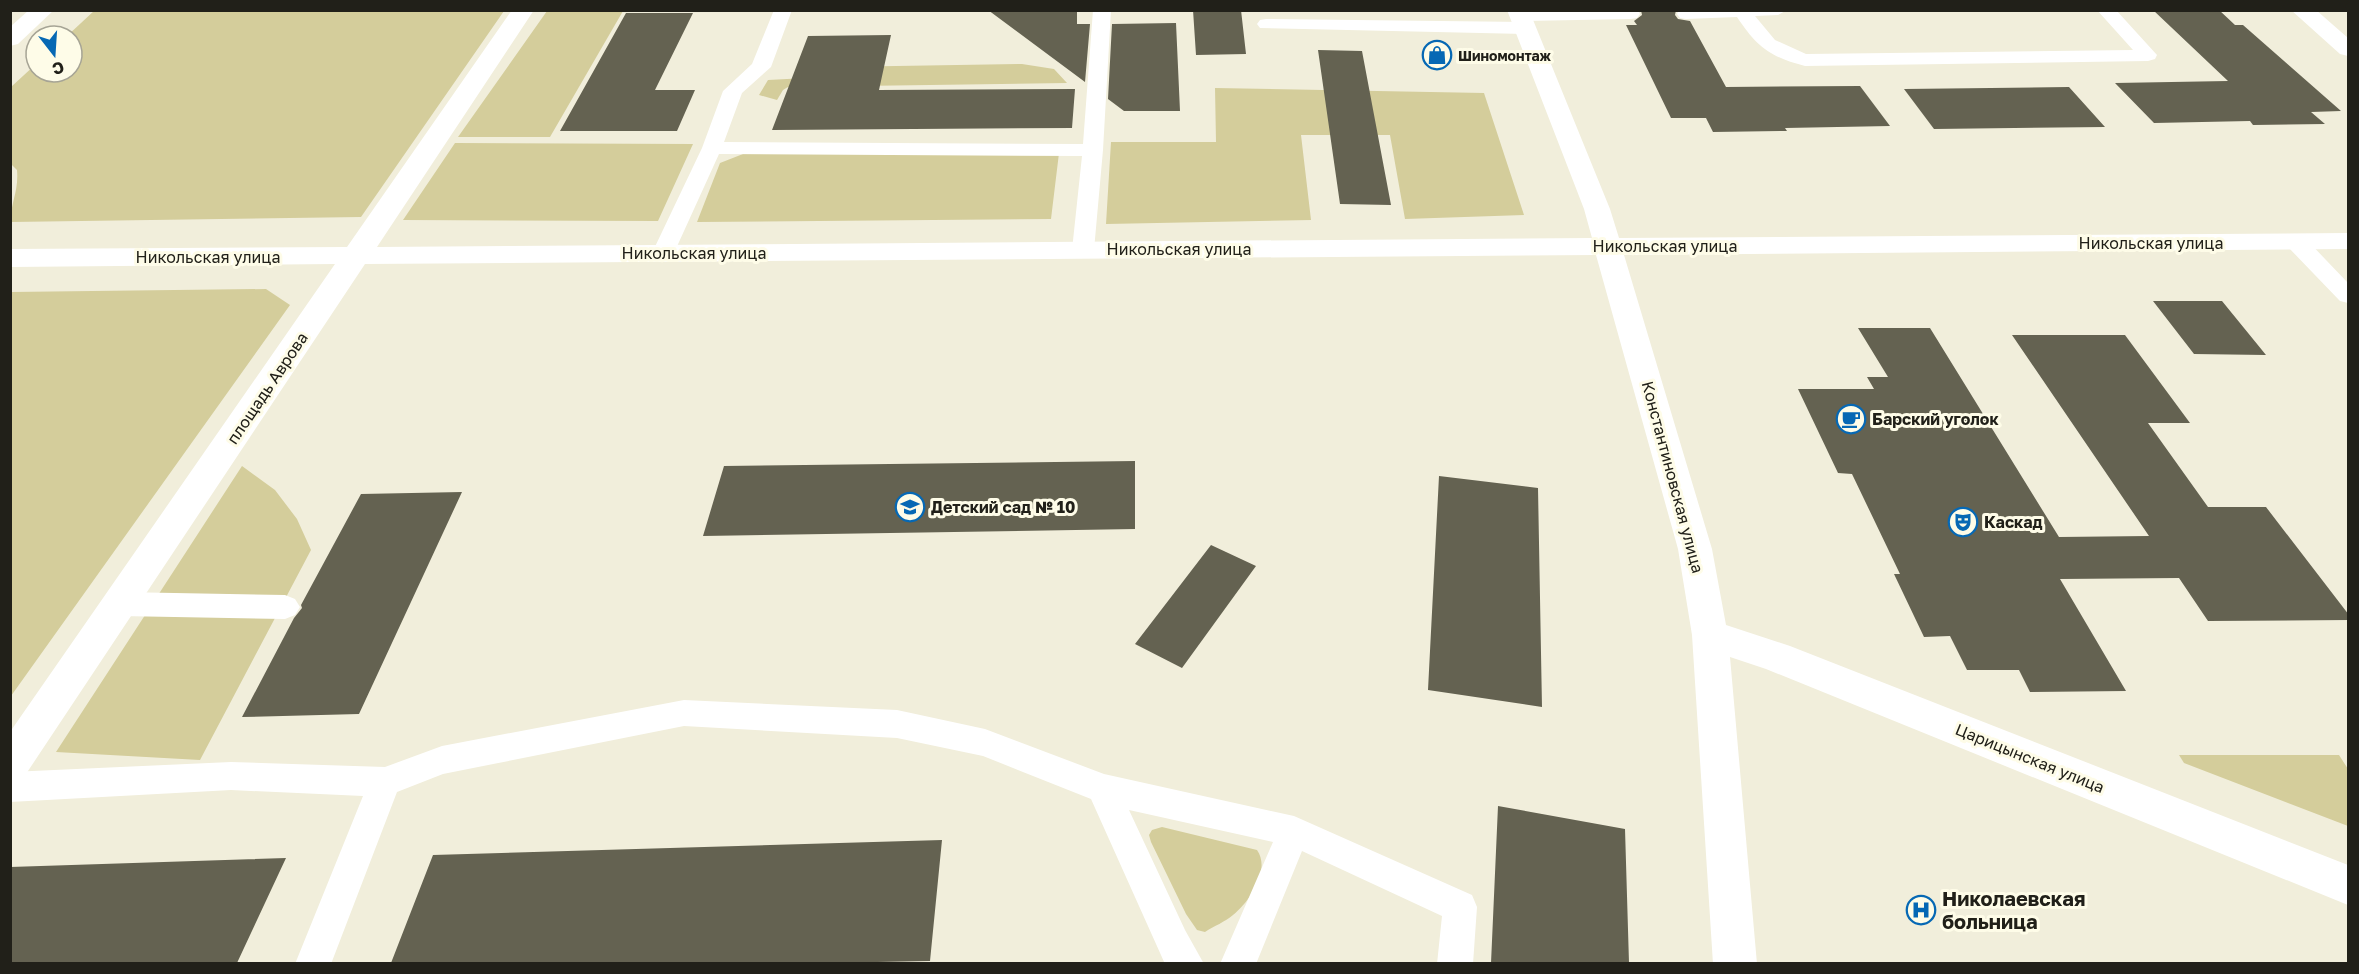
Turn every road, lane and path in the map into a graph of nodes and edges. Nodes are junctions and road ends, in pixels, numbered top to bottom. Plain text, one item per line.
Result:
1 (43, 10) edge
2 (523, 10) edge
3 (783, 10) edge
4 (1102, 10) edge
5 (1778, 10) edge
6 (2106, 10) edge
7 (2302, 10) edge
8 (1743, 13) junction
9 (1631, 14) dead end
10 (1686, 14) dead end
11 (1521, 18) edge
12 (1266, 24) dead end
13 (10, 39) edge
14 (2349, 49) edge
15 (712, 148) junction
16 (1093, 150) junction
17 (2296, 242) junction
18 (2349, 242) edge
19 (1608, 247) junction
20 (1083, 250) junction
21 (663, 253) junction
22 (356, 256) junction
23 (10, 258) edge
24 (2349, 296) edge
25 (120, 604) junction
26 (285, 607) dead end
27 (1710, 635) junction
28 (10, 765) edge
29 (385, 782) junction
30 (10, 787) edge
31 (1102, 789) junction
32 (1294, 831) junction
33 (2349, 885) edge
34 (313, 963) edge
35 (1186, 963) edge
36 (1238, 963) edge
37 (1455, 963) edge
38 (1735, 963) edge

1 - 13 street
2 - 22 street, площадь Аврова
3 - 15 lane
4 - 16 lane
5 - 8 lane
6 - 8 lane
7 - 14 street
8 - 10 lane
9 - 11 lane
11 - 12 lane
11 - 19 street, Константиновская улица
15 - 16 lane
15 - 21 lane
16 - 20 lane
17 - 18 street, Никольская улица
17 - 19 street, Никольская улица
17 - 24 lane
19 - 20 street, Никольская улица
19 - 27 street, Константиновская улица
20 - 21 street, Никольская улица
21 - 22 street, Никольская улица
22 - 23 street, Никольская улица
22 - 25 street, площадь Аврова
25 - 26 lane
25 - 28 street, площадь Аврова
27 - 33 street, Царицынская улица
27 - 38 street, Константиновская улица
29 - 30 lane
29 - 31 lane
29 - 34 lane
31 - 32 lane
31 - 35 lane
32 - 36 lane
32 - 37 lane

